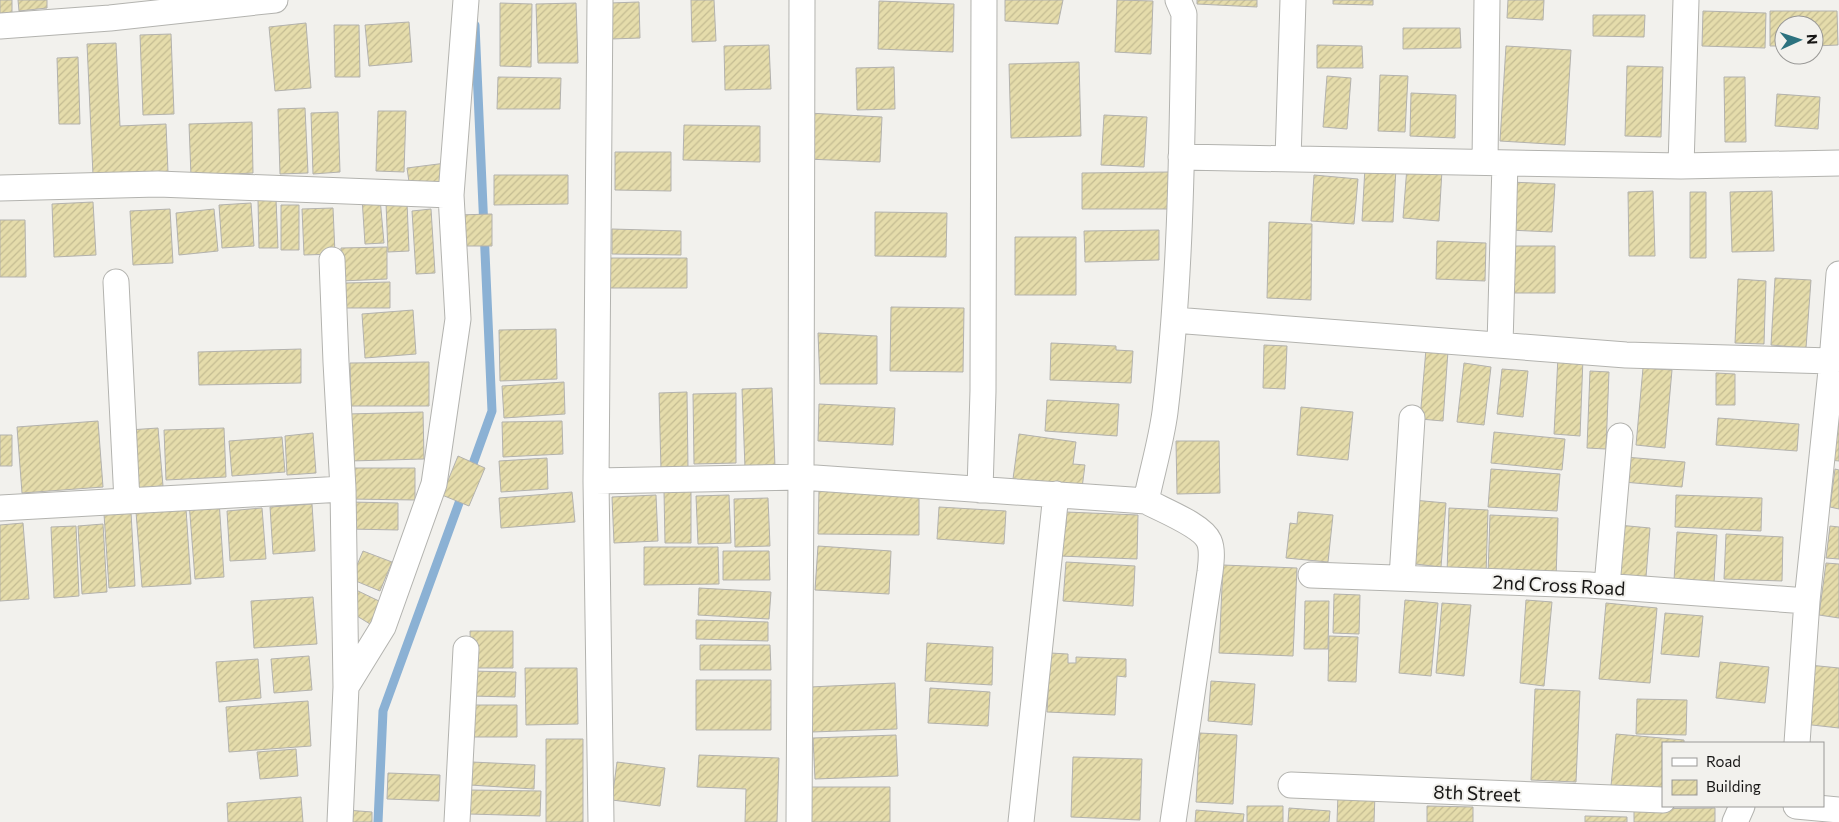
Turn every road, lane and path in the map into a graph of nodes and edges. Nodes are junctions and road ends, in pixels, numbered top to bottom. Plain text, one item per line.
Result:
1 (275, 0) edge
2 (466, 0) edge
3 (600, 0) edge
4 (802, 0) edge
5 (984, 0) edge
6 (1178, 0) edge
7 (1293, 0) edge
8 (1487, 0) edge
9 (1686, 0) edge
10 (109, 9) edge
11 (0, 26) edge
12 (1181, 157) junction
13 (1288, 159) junction
14 (1495, 162) junction
15 (1839, 163) edge
16 (1680, 166) junction
17 (0, 188) edge
18 (451, 195) junction
19 (332, 260) dead end
20 (1839, 274) edge
21 (116, 282) dead end
22 (1174, 320) junction
23 (1500, 345) junction
24 (1832, 361) junction
25 (1412, 418) dead end
26 (1620, 436) dead end
27 (801, 477) junction
28 (596, 481) junction
29 (343, 489) junction
30 (980, 490) junction
31 (1056, 494) junction
32 (127, 501) junction
33 (1146, 501) junction
34 (0, 508) edge
35 (1311, 575) dead end
36 (1402, 578) junction
37 (1607, 586) junction
38 (1807, 601) junction
39 (466, 648) dead end
40 (346, 687) junction
41 (1797, 742) edge
42 (1291, 785) dead end
43 (1662, 800) edge
44 (1742, 807) edge
45 (1807, 807) edge
46 (1839, 810) edge
47 (340, 822) edge
48 (457, 822) edge
49 (601, 822) edge
50 (799, 822) edge
51 (1021, 822) edge
52 (1173, 822) edge
53 (1735, 822) edge

1 - 10 street
2 - 18 street
3 - 28 street
4 - 27 street
5 - 30 street
6 - 12 street
7 - 13 street
8 - 14 street
9 - 16 street
10 - 11 street
12 - 13 street
12 - 22 street
13 - 14 street
14 - 16 street
14 - 23 street
15 - 16 street
17 - 18 street
18 - 40 street
19 - 29 street
20 - 24 street
21 - 32 street
22 - 23 street
22 - 33 street
23 - 24 street
24 - 38 street
25 - 36 street
26 - 37 street
27 - 28 street
27 - 30 street
27 - 50 street
28 - 49 street
29 - 32 street
29 - 40 street
30 - 31 street
31 - 33 street
31 - 51 street
32 - 34 street
33 - 52 street
35 - 36 street, 2nd Cross Road
36 - 37 street, 2nd Cross Road
37 - 38 street, 2nd Cross Road
38 - 41 street
39 - 48 street
40 - 47 street
42 - 43 street, 8th Street
44 - 53 street
45 - 46 street

